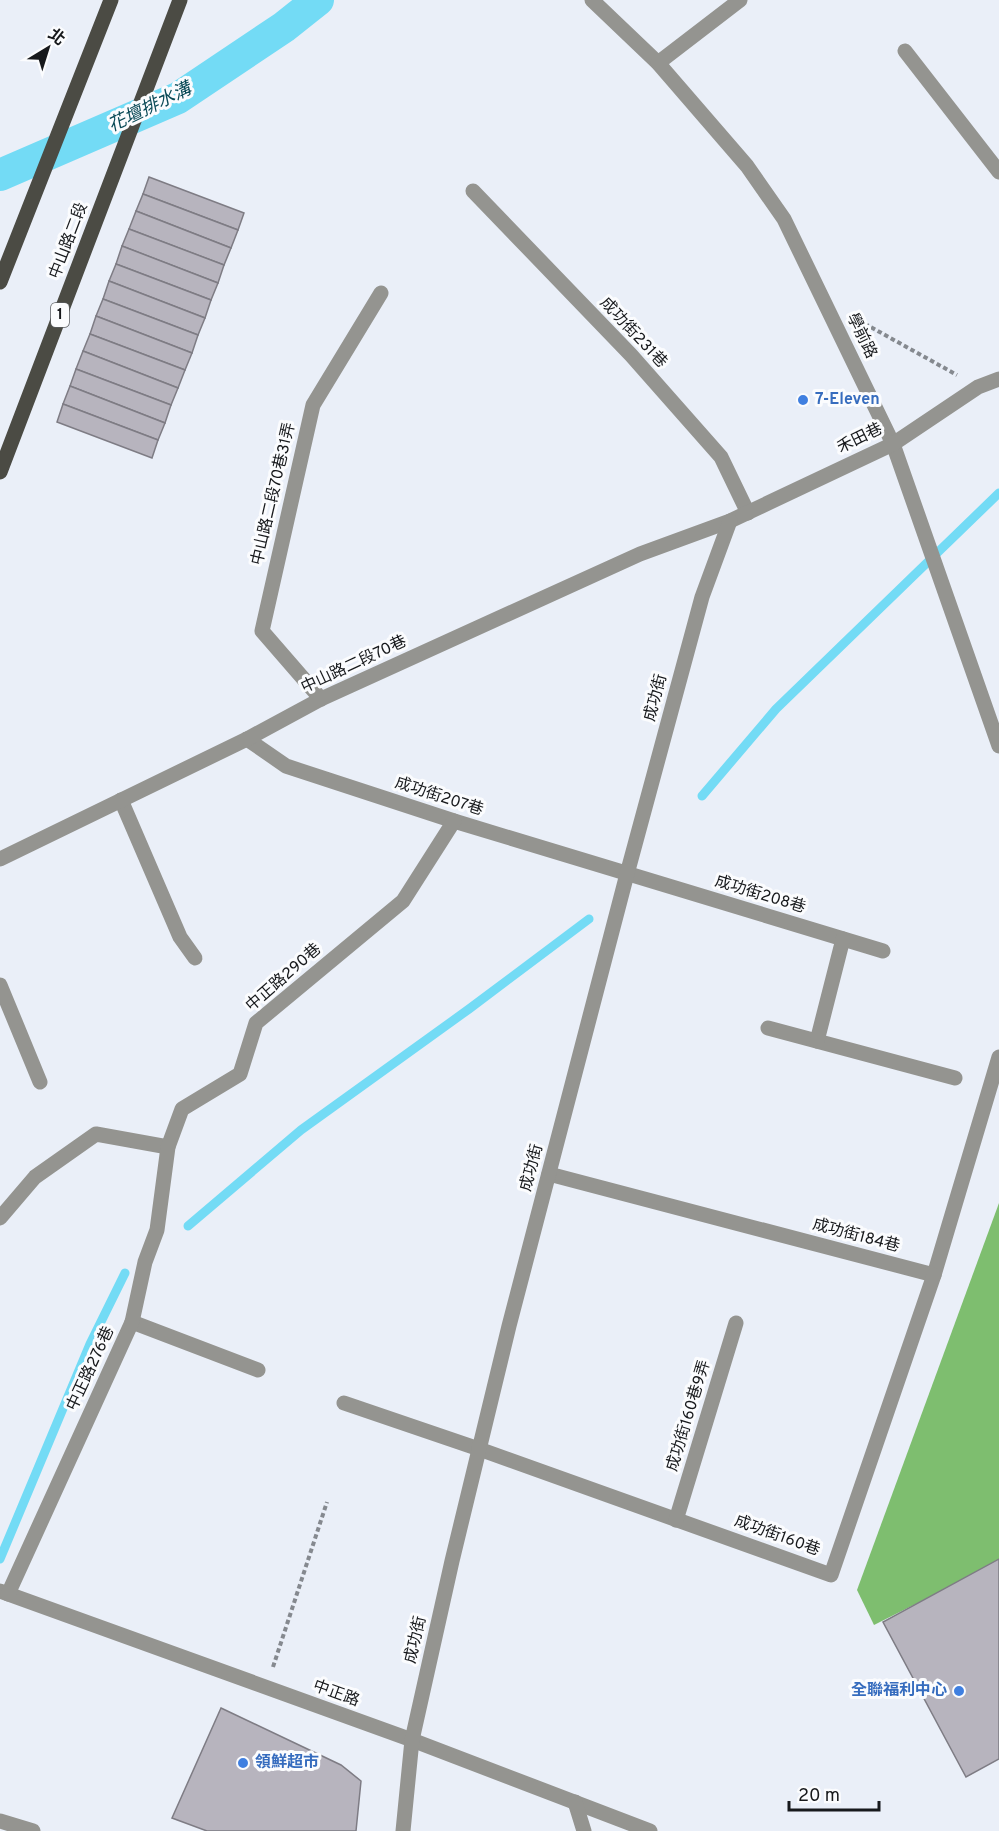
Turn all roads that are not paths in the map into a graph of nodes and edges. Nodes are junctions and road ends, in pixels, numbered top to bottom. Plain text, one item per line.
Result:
1 (111, 0) edge
2 (180, 0) edge
3 (592, 0) edge
4 (740, 0) edge
5 (905, 51) dead end
6 (658, 63) junction
7 (999, 172) edge
8 (473, 191) dead end
9 (0, 282) edge
10 (381, 293) dead end
11 (999, 379) edge
12 (893, 444) junction
13 (0, 472) edge
14 (748, 513) junction
15 (730, 521) junction
16 (321, 699) junction
17 (247, 739) junction
18 (999, 746) edge
19 (121, 800) junction
20 (454, 821) junction
21 (0, 859) edge
22 (627, 874) junction
23 (843, 939) junction
24 (883, 951) dead end
25 (195, 958) dead end
26 (0, 985) edge
27 (768, 1028) dead end
28 (817, 1041) junction
29 (999, 1057) edge
30 (956, 1077) dead end
31 (40, 1082) dead end
32 (168, 1147) junction
33 (549, 1174) junction
34 (0, 1218) edge
35 (934, 1275) junction
36 (132, 1322) junction
37 (736, 1323) dead end
38 (258, 1370) dead end
39 (344, 1403) dead end
40 (479, 1449) junction
41 (676, 1520) junction
42 (4, 1593) edge
43 (412, 1740) junction
44 (574, 1802) junction
45 (0, 1821) edge
46 (33, 1831) edge
47 (403, 1831) edge
48 (584, 1831) edge
49 (650, 1831) edge

1 - 9 main road
2 - 13 main road, 中山路二段 / 1
3 - 6 street, 學前路
4 - 6 street
5 - 7 street
6 - 12 street, 學前路
8 - 14 street, 成功街231巷
10 - 16 street, 中山路二段70巷31弄
11 - 12 street, 禾田巷
12 - 14 street, 禾田巷
12 - 18 street, 學前路
14 - 15 street, 禾田巷
15 - 16 street, 中山路二段70巷
15 - 22 street, 成功街
16 - 17 street, 中山路二段70巷
17 - 19 street, 中山路二段70巷
17 - 20 street, 成功街207巷
19 - 21 street, 中山路二段70巷
19 - 25 street
20 - 22 street, 成功街207巷
20 - 32 street, 中正路290巷
22 - 23 street, 成功街208巷
22 - 33 street, 成功街
23 - 24 street, 成功街208巷
23 - 28 street
26 - 31 street
27 - 28 street
28 - 30 street
29 - 35 street
32 - 34 street
32 - 36 street, 中正路276巷
33 - 35 street, 成功街184巷
33 - 40 street, 成功街
35 - 41 street, 成功街160巷
36 - 38 street
36 - 42 street, 中正路276巷
37 - 41 street, 成功街160巷9弄
39 - 40 street, 成功街160巷
40 - 41 street, 成功街160巷
40 - 43 street, 成功街
42 - 43 street, 中正路
43 - 44 street, 中正路
43 - 47 street, 成功街
44 - 48 street
44 - 49 street, 中正路
45 - 46 street

